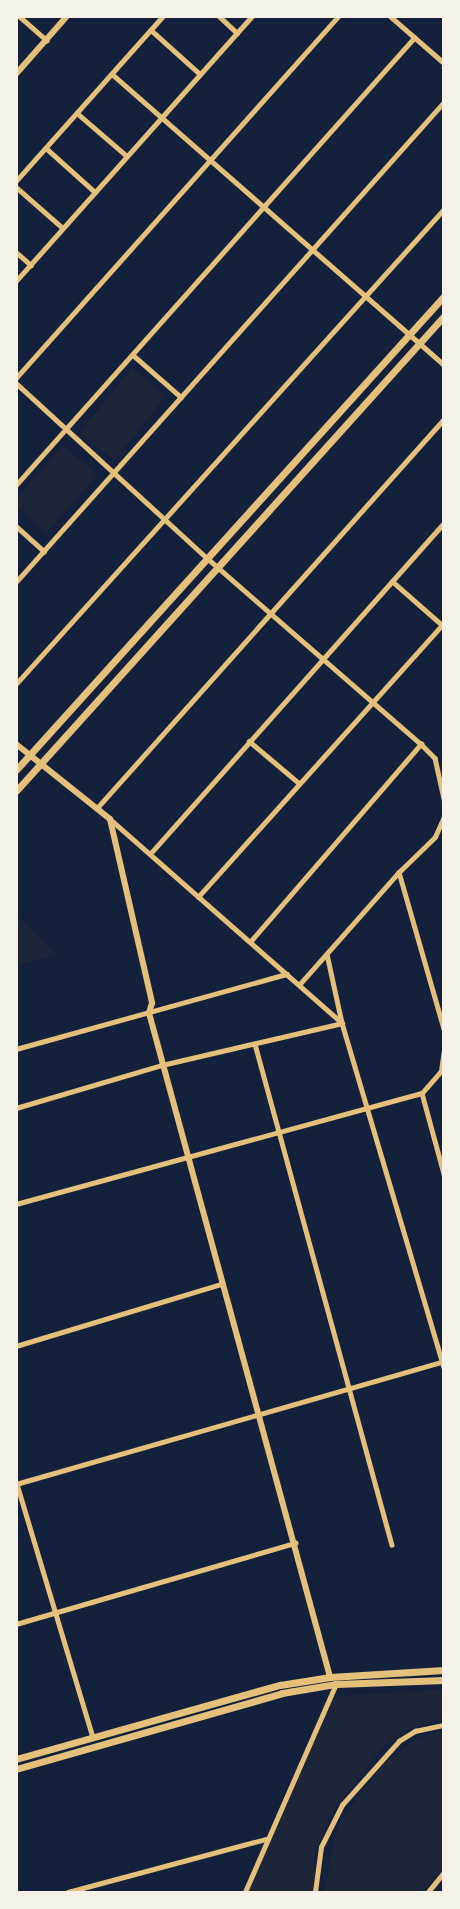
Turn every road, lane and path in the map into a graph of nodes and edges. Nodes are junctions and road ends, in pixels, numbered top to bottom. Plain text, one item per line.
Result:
1 (19, 16) edge
2 (67, 16) edge
3 (163, 16) edge
4 (219, 16) edge
5 (252, 16) edge
6 (339, 16) edge
7 (390, 16) edge
8 (151, 30) junction
9 (237, 33) junction
10 (414, 38) junction
11 (47, 40) junction
12 (444, 63) edge
13 (16, 74) edge
14 (112, 74) junction
15 (200, 74) junction
16 (444, 102) edge
17 (77, 113) junction
18 (161, 118) junction
19 (46, 148) junction
20 (127, 156) junction
21 (210, 161) junction
22 (17, 178) edge
23 (16, 187) edge
24 (95, 192) junction
25 (264, 208) junction
26 (444, 209) edge
27 (63, 228) junction
28 (311, 251) junction
29 (16, 252) edge
30 (31, 265) junction
31 (16, 280) edge
32 (444, 296) edge
33 (365, 297) junction
34 (444, 316) edge
35 (409, 336) junction
36 (419, 344) junction
37 (134, 355) junction
38 (444, 365) edge
39 (16, 381) edge
40 (181, 397) junction
41 (444, 419) edge
42 (66, 430) junction
43 (114, 473) junction
44 (16, 485) edge
45 (165, 519) junction
46 (444, 523) edge
47 (16, 526) edge
48 (45, 550) junction
49 (207, 558) junction
50 (218, 567) junction
51 (392, 581) junction
52 (16, 582) edge
53 (271, 613) junction
54 (443, 624) edge
55 (320, 659) junction
56 (16, 684) edge
57 (370, 702) junction
58 (249, 741) junction
59 (16, 744) edge
60 (421, 744) junction
61 (29, 756) junction
62 (40, 764) junction
63 (16, 770) edge
64 (298, 783) junction
65 (16, 791) edge
66 (444, 800) edge
67 (97, 808) junction
68 (444, 817) edge
69 (110, 819) junction
70 (150, 854) junction
71 (399, 872) junction
72 (198, 897) junction
73 (250, 942) junction
74 (327, 954) junction
75 (287, 975) junction
76 (299, 985) junction
77 (148, 1013) junction
78 (342, 1023) junction
79 (444, 1029) edge
80 (255, 1044) junction
81 (16, 1049) edge
82 (444, 1049) edge
83 (162, 1065) junction
84 (422, 1093) junction
85 (16, 1108) edge
86 (367, 1109) junction
87 (279, 1131) junction
88 (186, 1157) junction
89 (444, 1174) edge
90 (16, 1204) edge
91 (222, 1284) junction
92 (16, 1346) edge
93 (443, 1363) edge
94 (349, 1388) junction
95 (258, 1414) junction
96 (17, 1483) edge
97 (295, 1543) junction
98 (392, 1545) dead end
99 (57, 1614) junction
100 (16, 1624) edge
101 (444, 1670) edge
102 (330, 1677) junction
103 (444, 1680) edge
104 (336, 1684) junction
105 (444, 1725) edge
106 (93, 1737) junction
107 (16, 1759) edge
108 (16, 1769) edge
109 (267, 1839) junction
110 (444, 1872) edge
111 (68, 1893) edge
112 (245, 1893) edge
113 (315, 1893) edge
114 (428, 1893) edge

1 - 11 street
2 - 11 street
3 - 8 street
4 - 9 street
5 - 9 street
6 - 21 street
7 - 10 street
8 - 14 street
8 - 15 street
9 - 15 street
10 - 12 street
10 - 25 street
11 - 13 street
14 - 17 street
14 - 18 street
15 - 18 street
16 - 28 street
17 - 19 street
17 - 20 street
18 - 20 street
18 - 21 street
19 - 22 street
19 - 24 street
20 - 24 street
21 - 25 street
21 - 39 street
23 - 27 street
24 - 27 street
25 - 28 street
25 - 37 street
26 - 33 street
27 - 30 street
28 - 33 street
28 - 40 street
29 - 30 street
30 - 31 street
32 - 35 main road
33 - 35 street
33 - 45 street
34 - 36 main road
35 - 36 street
35 - 49 main road
36 - 38 street
36 - 50 main road
37 - 40 street
37 - 42 street
39 - 42 street
40 - 43 street
41 - 53 street
42 - 43 street
42 - 44 street
43 - 45 street
43 - 48 street
45 - 49 street
45 - 56 street
46 - 51 street
47 - 48 street
48 - 52 street
49 - 50 street
49 - 61 main road
50 - 53 street
50 - 62 main road
51 - 54 street
51 - 55 street
53 - 55 street
53 - 67 street
54 - 57 street
55 - 57 street
55 - 58 street
57 - 60 street
57 - 64 street
58 - 64 street
58 - 70 street
59 - 61 street
60 - 66 street
60 - 73 street
61 - 62 street
61 - 63 main road
62 - 65 main road
62 - 67 street
64 - 72 street
67 - 69 street
68 - 71 street
69 - 70 street
69 - 77 street
70 - 72 street
71 - 74 street
71 - 79 street
72 - 73 street
73 - 75 street
74 - 76 street
74 - 78 street
75 - 76 street
75 - 77 street
76 - 78 street
77 - 81 street
77 - 83 street
78 - 80 street
78 - 86 street
80 - 83 street
80 - 87 street
82 - 84 street
83 - 85 street
83 - 88 street
84 - 86 street
84 - 89 street
86 - 87 street
86 - 93 street
87 - 88 street
87 - 94 street
88 - 90 street
88 - 91 street
91 - 92 street
91 - 95 street
93 - 94 street
94 - 95 street
94 - 98 street
95 - 96 street
95 - 97 street
96 - 99 street
97 - 99 street
97 - 102 street
99 - 100 street
99 - 106 street
101 - 102 main road
102 - 106 main road
103 - 104 main road
104 - 108 main road
104 - 109 street
105 - 113 street
106 - 107 main road
109 - 111 street
109 - 112 street
110 - 114 street

